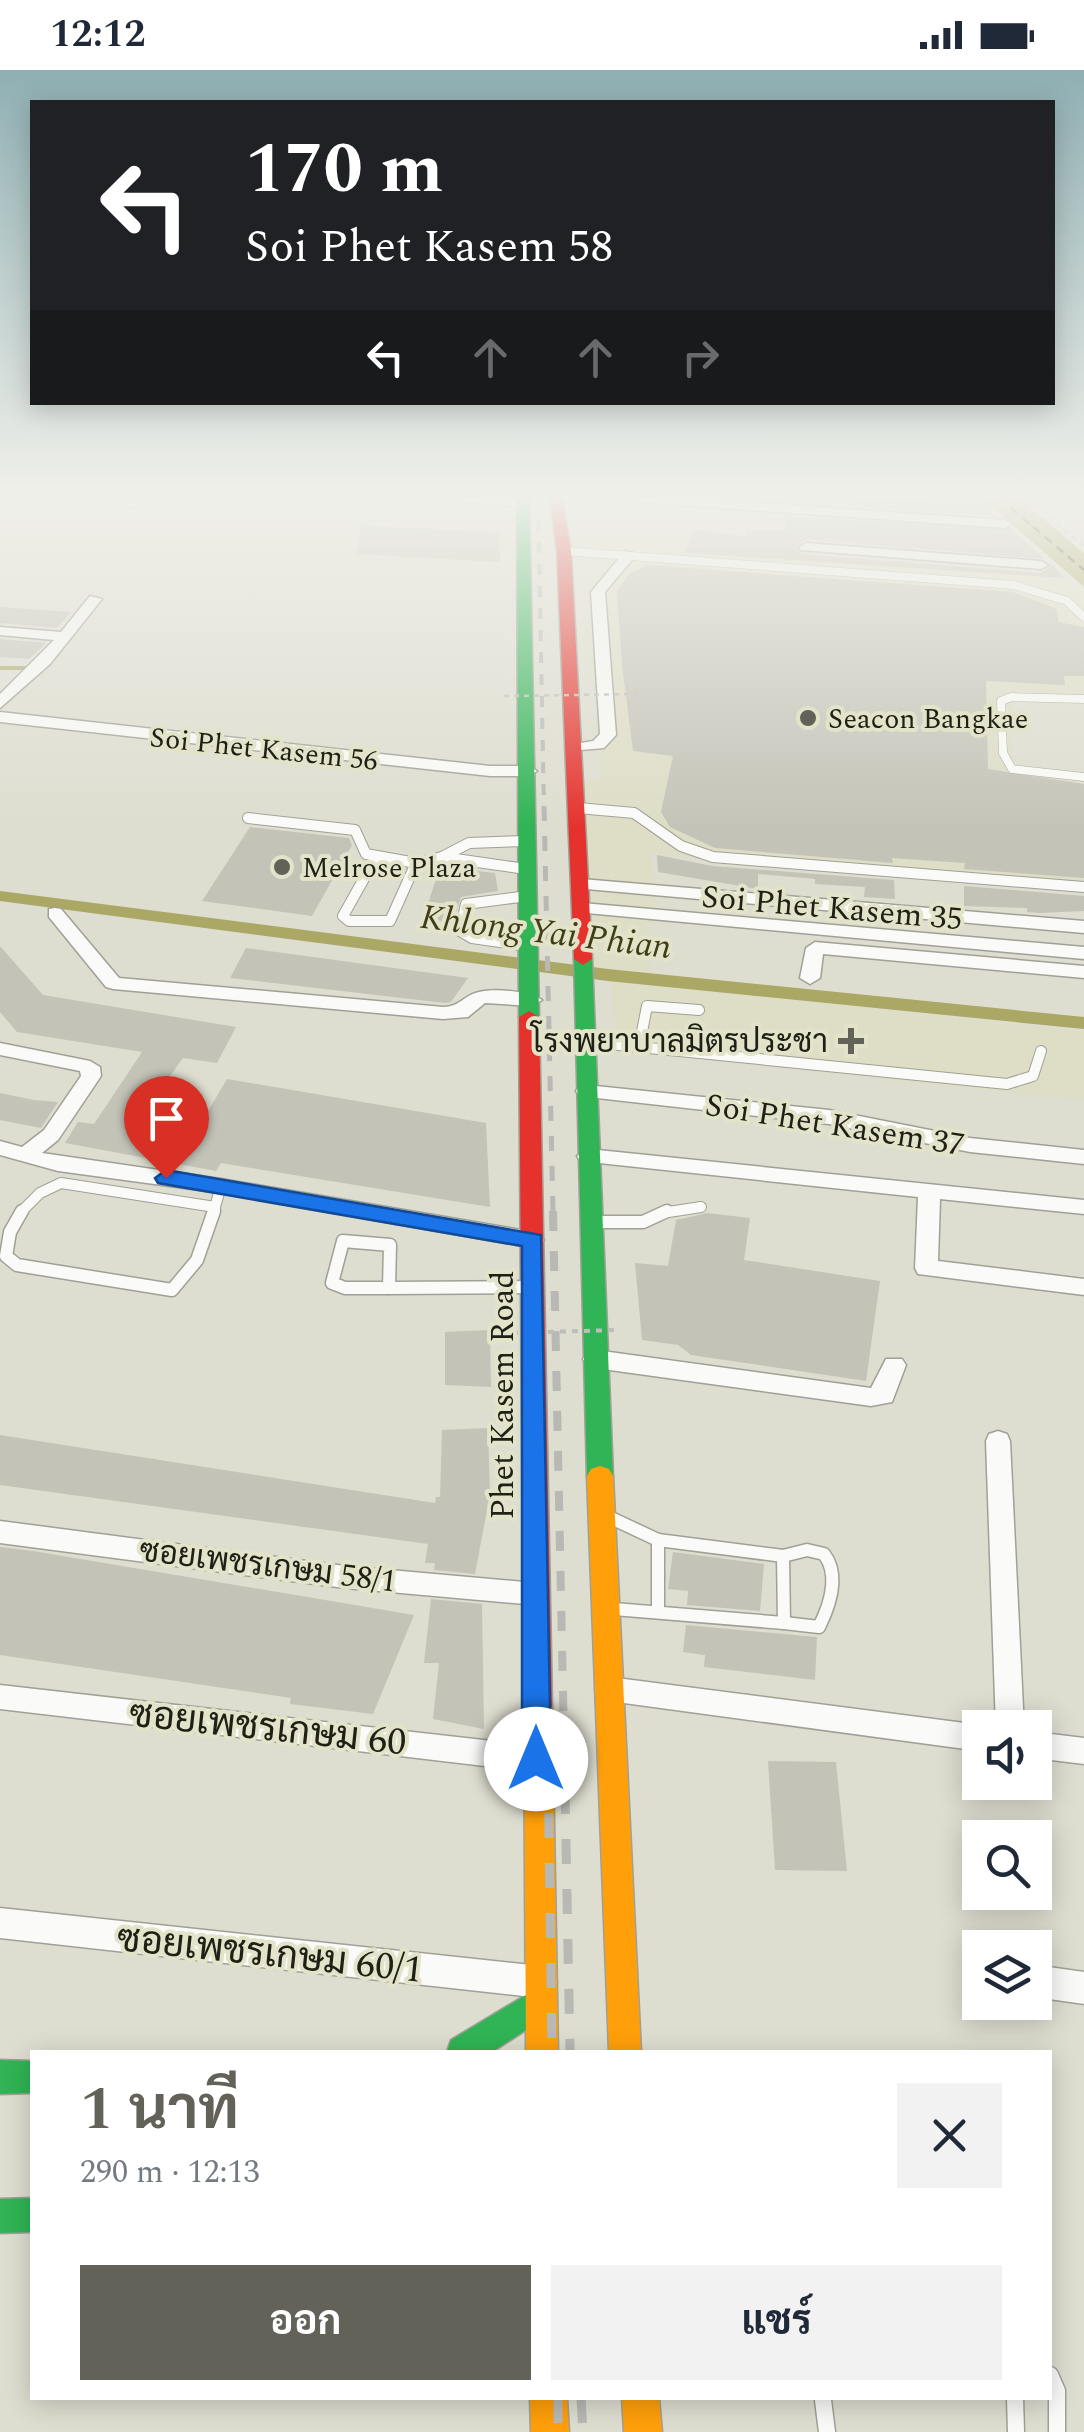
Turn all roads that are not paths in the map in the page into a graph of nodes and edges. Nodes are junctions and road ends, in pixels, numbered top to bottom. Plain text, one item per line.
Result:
1 (88, 608) edge
2 (525, 608) edge
3 (567, 608) edge
4 (599, 608) edge
5 (0, 632) edge
6 (65, 637) junction
7 (2, 698) edge
8 (1084, 699) edge
9 (0, 717) edge
10 (575, 748) junction
11 (529, 770) junction
12 (1084, 777) edge
13 (578, 808) junction
14 (248, 818) dead end
15 (529, 842) junction
16 (442, 857) junction
17 (374, 859) junction
18 (416, 863) junction
19 (530, 870) junction
20 (1084, 887) edge
21 (529, 896) junction
22 (582, 896) junction
23 (55, 913) dead end
24 (1084, 927) edge
25 (834, 940) junction
26 (1084, 953) edge
27 (531, 957) junction
28 (1084, 972) edge
29 (810, 978) dead end
30 (532, 1000) junction
31 (699, 1010) dead end
32 (585, 1042) junction
33 (638, 1048) junction
34 (0, 1049) edge
35 (1041, 1052) dead end
36 (586, 1090) junction
37 (0, 1148) edge
38 (28, 1153) junction
39 (588, 1156) junction
40 (1084, 1157) edge
41 (929, 1190) junction
42 (220, 1196) junction
43 (701, 1206) dead end
44 (1084, 1207) edge
45 (590, 1222) junction
46 (533, 1240) junction
47 (534, 1286) junction
48 (1084, 1287) edge
49 (388, 1288) junction
50 (534, 1314) junction
51 (593, 1315) junction
52 (563, 1328) junction
53 (595, 1352) junction
54 (534, 1354) junction
55 (894, 1366) dead end
56 (998, 1442) dead end
57 (603, 1514) junction
58 (0, 1532) edge
59 (658, 1540) junction
60 (783, 1556) junction
61 (536, 1594) junction
62 (606, 1609) junction
63 (658, 1610) junction
64 (784, 1624) junction
65 (610, 1689) junction
66 (0, 1697) edge
67 (1009, 1710) edge
68 (962, 1736) edge
69 (1052, 1747) edge
70 (1084, 1751) edge
71 (536, 1759) junction
72 (0, 1923) edge
73 (1052, 1983) edge
74 (1084, 1988) edge
75 (541, 1992) junction
76 (466, 2050) edge
77 (542, 2050) edge
78 (625, 2050) edge
79 (0, 2078) edge
80 (30, 2078) edge
81 (30, 2215) edge
82 (0, 2216) edge
83 (1052, 2380) edge
84 (550, 2400) edge
85 (641, 2400) edge
86 (823, 2400) dead end
87 (1015, 2400) edge
88 (550, 2432) edge
89 (643, 2432) edge
90 (826, 2432) edge
91 (1016, 2432) edge
92 (1057, 2432) edge

1 - 6 street
2 - 11 main road, Phet Kasem Road
3 - 10 main road
4 - 10 street
5 - 6 street
6 - 7 street
8 - 12 lane
9 - 11 street, Soi Phet Kasem 56
10 - 13 main road
11 - 15 main road, Phet Kasem Road
13 - 20 lane
13 - 22 main road
14 - 17 lane
15 - 16 lane
15 - 19 main road, Phet Kasem Road
16 - 18 lane
16 - 19 lane
17 - 18 lane
17 - 18 lane
19 - 21 main road, Phet Kasem Road
21 - 27 main road, Phet Kasem Road
21 - 27 lane
22 - 24 street, Soi Phet Kasem 35
22 - 25 street
22 - 32 main road
23 - 30 street
25 - 26 street
25 - 28 street
25 - 29 street
27 - 30 main road, Phet Kasem Road
30 - 46 main road, Phet Kasem Road
31 - 33 lane
32 - 33 lane
32 - 36 main road
33 - 35 lane
34 - 38 street
36 - 39 main road
36 - 40 street, Soi Phet Kasem 37
37 - 38 street
38 - 42 street
39 - 41 street
39 - 45 main road
41 - 44 street
41 - 48 street
42 - 42 lane
42 - 46 street
43 - 45 lane
45 - 51 main road
46 - 47 main road, Phet Kasem Road
47 - 49 lane
47 - 50 main road, Phet Kasem Road
49 - 49 lane
50 - 52 main road
50 - 54 main road, Phet Kasem Road
51 - 52 main road
51 - 53 main road
52 - 53 main road
52 - 54 main road
53 - 55 street
53 - 57 main road
54 - 61 main road, Phet Kasem Road
56 - 67 street
57 - 59 lane
57 - 62 main road
58 - 61 street, ซอยเพชรเกษม 58/1
59 - 60 lane
59 - 63 lane
60 - 64 lane
60 - 64 lane
61 - 71 main road, Phet Kasem Road
62 - 63 lane
62 - 65 main road
63 - 64 lane
65 - 68 street
65 - 78 main road
66 - 71 street, ซอยเพชรเกษม 60
69 - 70 street
71 - 75 main road, Phet Kasem Road
72 - 75 street, ซอยเพชรเกษม 60/1
73 - 74 street
75 - 76 main road
75 - 77 main road, Phet Kasem Road
79 - 80 main road
81 - 82 main road
83 - 92 lane
84 - 88 main road
85 - 89 main road
86 - 90 lane
87 - 91 lane

